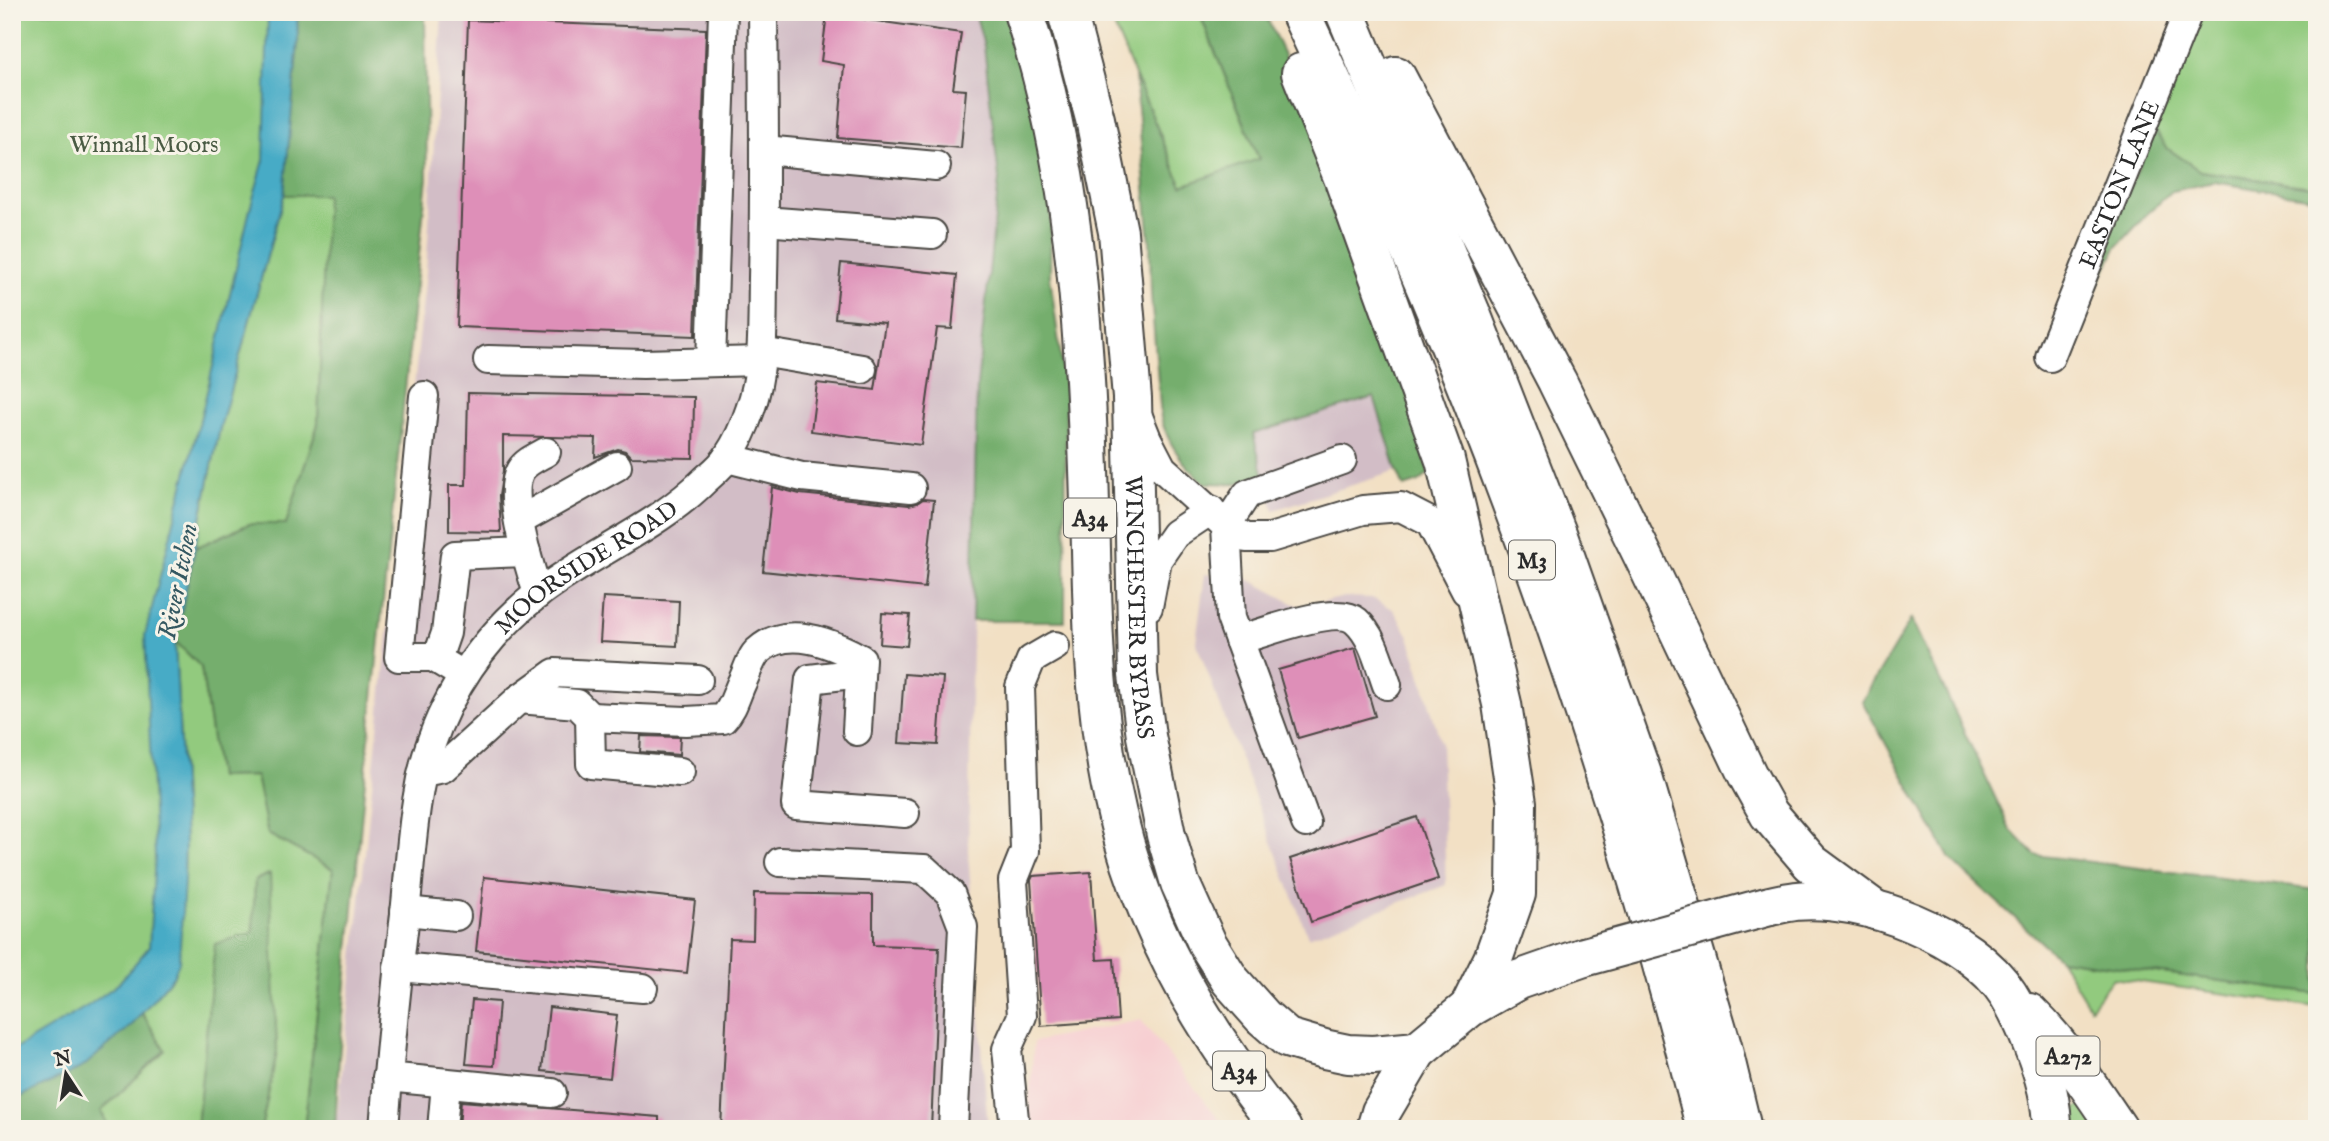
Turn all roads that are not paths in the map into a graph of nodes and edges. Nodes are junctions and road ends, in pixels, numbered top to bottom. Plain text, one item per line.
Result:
1 (723, 12) edge
2 (763, 12) edge
3 (1023, 12) edge
4 (1067, 12) edge
5 (1275, 12) edge
6 (1300, 12) edge
7 (1345, 12) edge
8 (1361, 12) edge
9 (2188, 12) edge
10 (764, 150) junction
11 (936, 166) dead end
12 (764, 221) junction
13 (932, 234) dead end
14 (761, 356) junction
15 (2050, 357) dead end
16 (488, 360) dead end
17 (711, 362) junction
18 (862, 369) dead end
19 (424, 397) dead end
20 (1132, 398) junction
21 (546, 452) dead end
22 (727, 458) junction
23 (1342, 460) dead end
24 (617, 466) dead end
25 (911, 488) dead end
26 (519, 521) junction
27 (1236, 531) junction
28 (526, 552) junction
29 (538, 594) junction
30 (1486, 631) junction
31 (1239, 640) junction
32 (1055, 646) dead end
33 (437, 659) junction
34 (860, 673) junction
35 (463, 675) junction
36 (1138, 675) junction
37 (698, 680) dead end
38 (1387, 685) dead end
39 (519, 699) junction
40 (590, 717) junction
41 (857, 731) dead end
42 (423, 772) junction
43 (680, 772) dead end
44 (905, 813) dead end
45 (1306, 823) dead end
46 (780, 862) dead end
47 (1875, 910) junction
48 (405, 911) junction
49 (456, 916) dead end
50 (398, 967) junction
51 (643, 988) dead end
52 (2007, 992) junction
53 (1469, 1008) junction
54 (1417, 1051) junction
55 (387, 1077) junction
56 (446, 1084) junction
57 (552, 1093) dead end
58 (384, 1129) edge
59 (442, 1129) edge
60 (953, 1129) edge
61 (1015, 1129) edge
62 (1282, 1129) edge
63 (1376, 1129) edge
64 (1706, 1129) edge
65 (1742, 1129) edge
66 (2052, 1129) edge
67 (2118, 1129) edge

1 - 17 street
2 - 10 street, MOORSIDE ROAD
3 - 62 highway, WINCHESTER BYPASS / A34
4 - 20 highway, WINCHESTER BYPASS / A34
5 - 30 highway, M3
6 - 64 highway, M3
7 - 65 highway, M3
8 - 47 highway
9 - 15 street, EASTON LANE
10 - 11 street
10 - 12 street, MOORSIDE ROAD
12 - 13 street
12 - 14 street, MOORSIDE ROAD
14 - 17 street
14 - 18 street
14 - 22 street, MOORSIDE ROAD
16 - 17 street
19 - 33 street
20 - 27 street
20 - 36 highway, WINCHESTER BYPASS / A34
21 - 26 street
22 - 25 street
22 - 29 street, MOORSIDE ROAD
23 - 27 street
24 - 26 street
26 - 28 street
27 - 30 street
27 - 31 street
27 - 36 street
28 - 29 street
28 - 33 street
29 - 35 street, MOORSIDE ROAD
30 - 53 highway, M3
31 - 38 street
31 - 45 street
32 - 61 street
33 - 35 street
34 - 40 street
34 - 41 street
34 - 44 street
35 - 42 street, MOORSIDE ROAD
36 - 54 highway, WINCHESTER BYPASS / A34
37 - 39 street
39 - 40 street
39 - 42 street
40 - 43 street
42 - 48 street, MOORSIDE ROAD
46 - 60 street
47 - 52 highway
47 - 53 highway, bridge
48 - 49 street
48 - 50 street, MOORSIDE ROAD
50 - 51 street
50 - 55 street, MOORSIDE ROAD
52 - 66 highway
52 - 67 highway, A272
53 - 54 highway
54 - 63 highway
55 - 56 street
55 - 58 street, MOORSIDE ROAD
56 - 57 street
56 - 59 street

